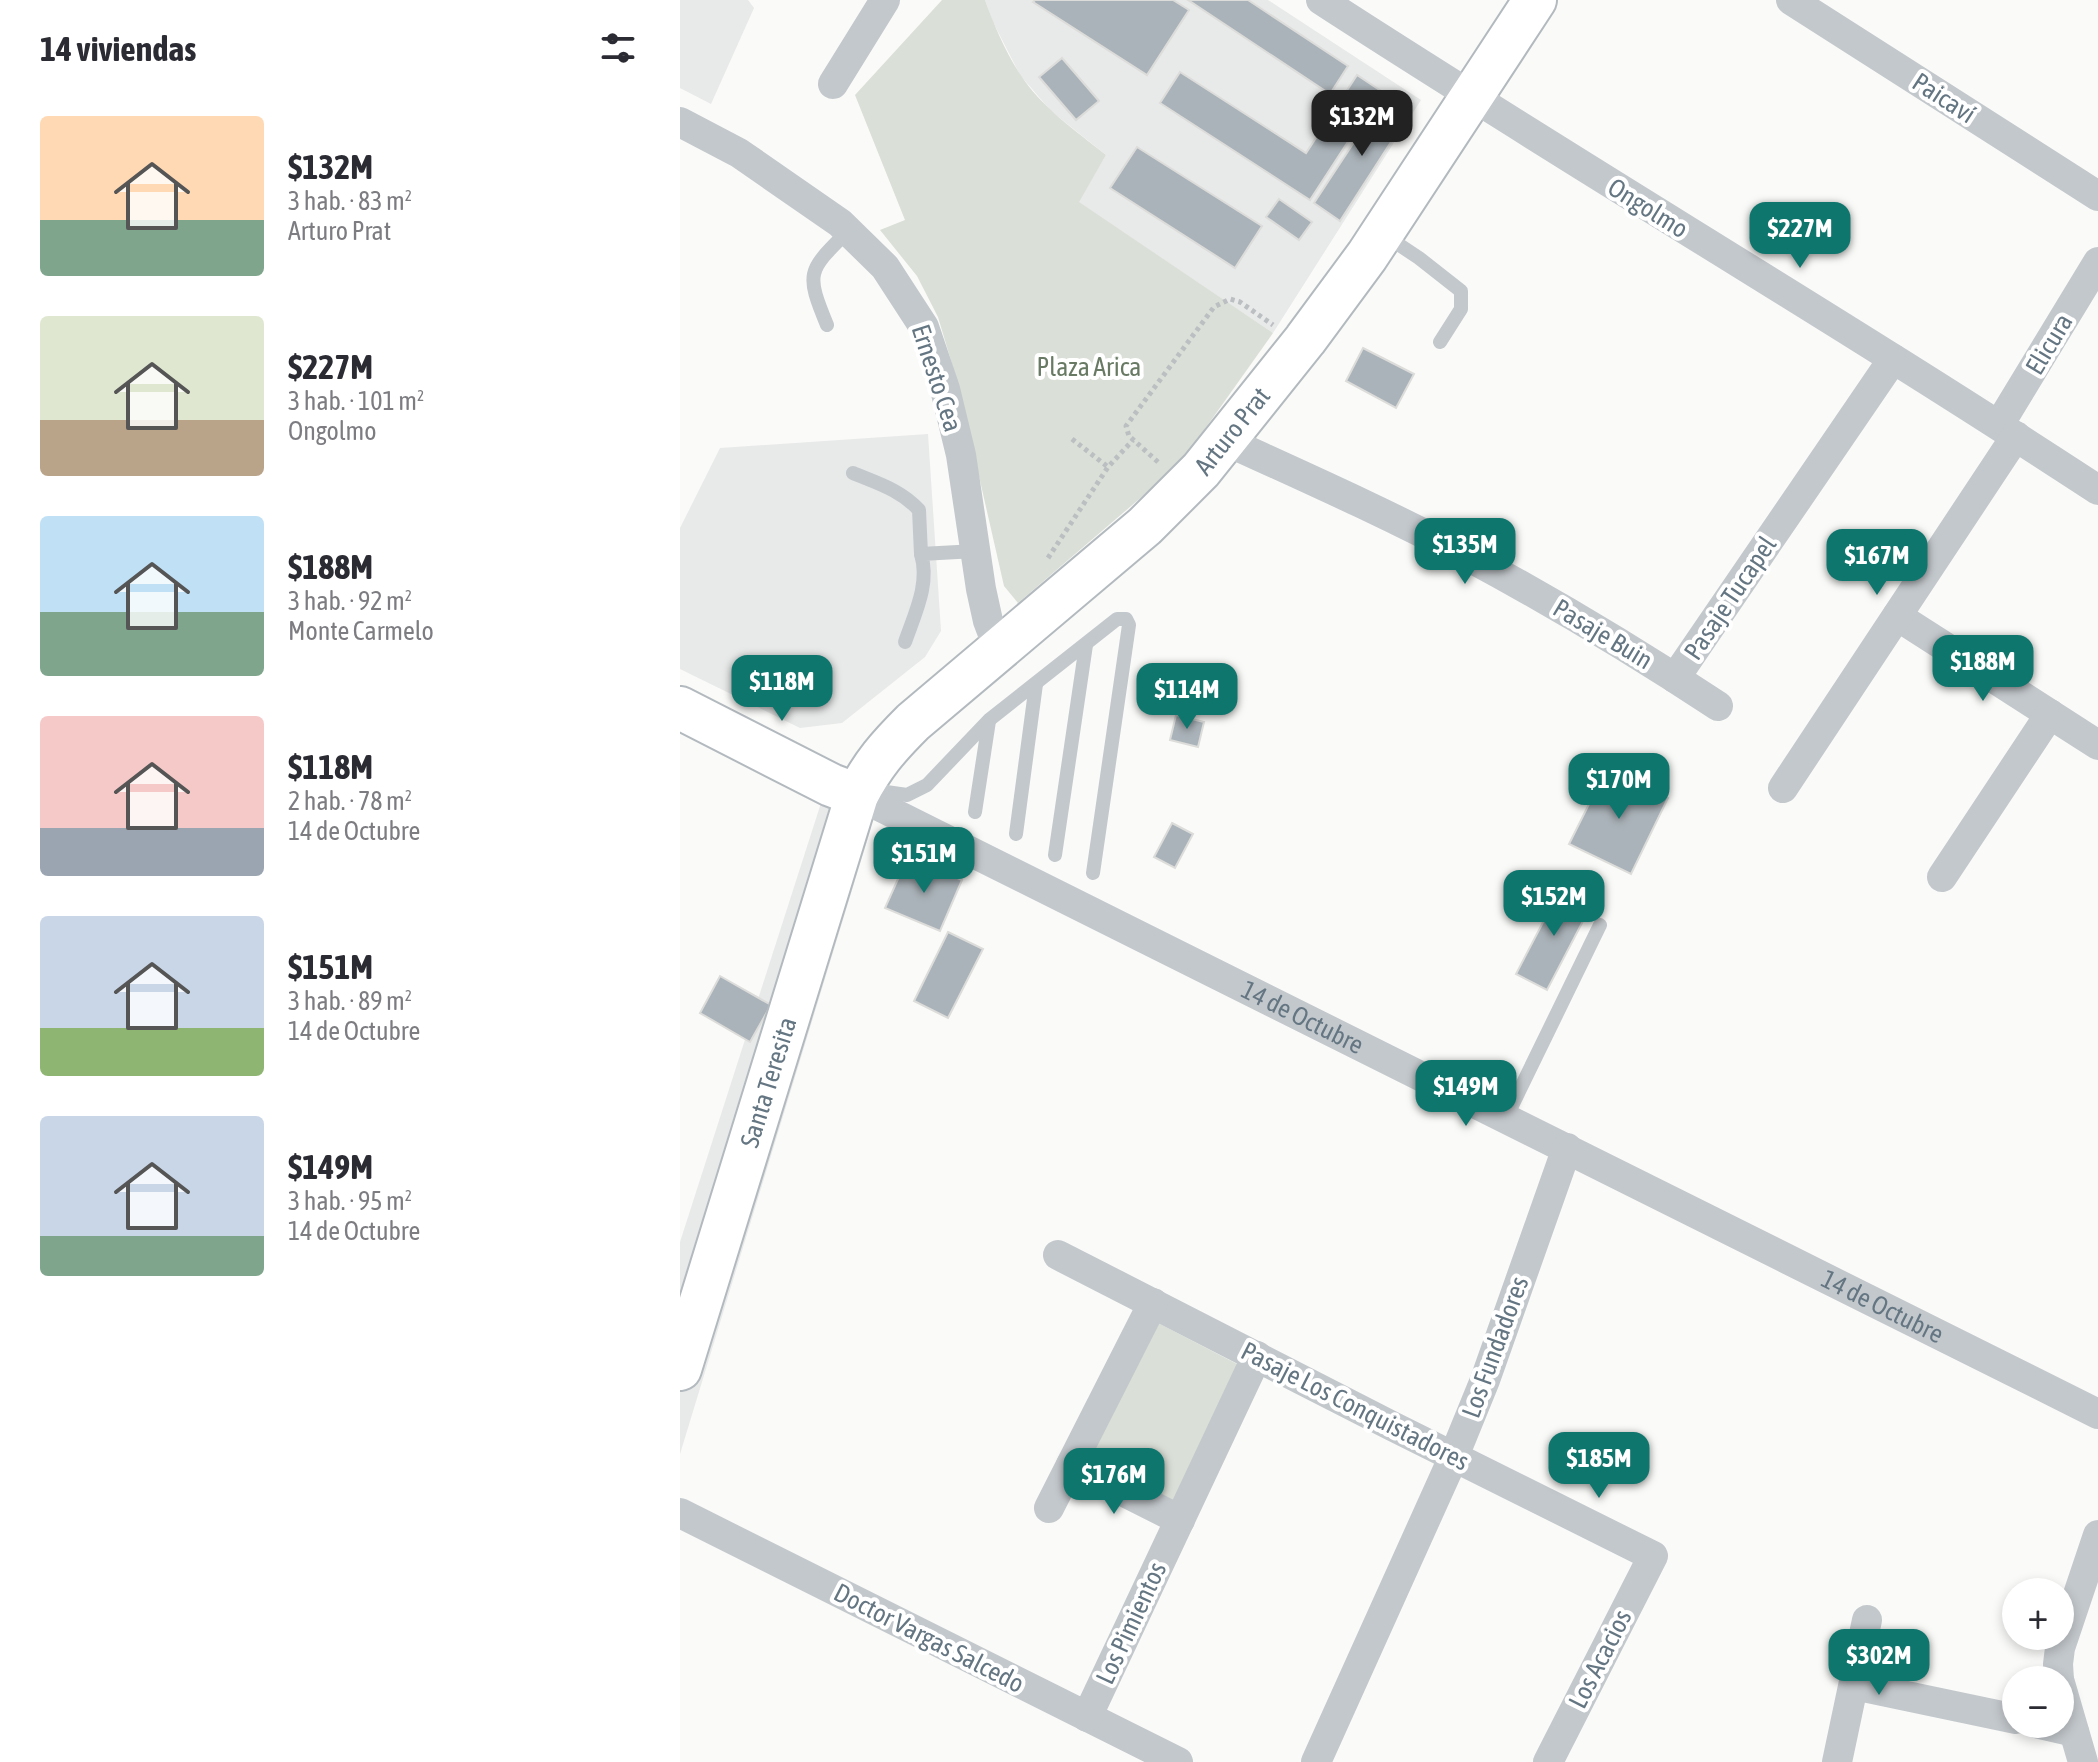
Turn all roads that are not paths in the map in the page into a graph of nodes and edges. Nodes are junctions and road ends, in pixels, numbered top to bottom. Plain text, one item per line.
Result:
1 (1321, 0) edge
2 (1535, 0) edge
3 (1791, 0) edge
4 (875, 5) edge
5 (833, 84) dead end
6 (1472, 97) junction
7 (680, 122) edge
8 (2098, 196) edge
9 (848, 231) junction
10 (1382, 234) junction
11 (2098, 262) edge
12 (827, 325) dead end
13 (1440, 342) dead end
14 (1893, 359) junction
15 (2008, 431) junction
16 (1226, 441) junction
17 (853, 473) dead end
18 (2098, 490) edge
19 (976, 551) junction
20 (921, 554) junction
21 (1897, 616) junction
22 (905, 642) dead end
23 (1086, 645) junction
24 (999, 650) junction
25 (1675, 678) junction
26 (1036, 684) junction
27 (1718, 706) dead end
28 (680, 708) edge
29 (2050, 714) junction
30 (989, 720) junction
31 (2098, 745) edge
32 (1783, 788) dead end
33 (859, 792) junction
34 (975, 812) dead end
35 (1016, 834) dead end
36 (1055, 855) dead end
37 (1093, 873) dead end
38 (1942, 877) dead end
39 (1600, 925) dead end
40 (1506, 1118) junction
41 (1567, 1148) junction
42 (1058, 1255) dead end
43 (1153, 1303) junction
44 (1257, 1356) junction
45 (680, 1369) edge
46 (2098, 1414) edge
47 (1454, 1456) junction
48 (1071, 1465) junction
49 (1049, 1508) dead end
50 (680, 1513) edge
51 (1180, 1520) junction
52 (2098, 1535) edge
53 (1653, 1556) joint
54 (1867, 1620) dead end
55 (2058, 1666) edge
56 (1854, 1685) junction
57 (2002, 1716) edge
58 (1087, 1717) junction
59 (2074, 1732) edge
60 (1178, 1762) edge
61 (1316, 1762) edge
62 (1548, 1762) edge
63 (1837, 1762) edge
64 (2083, 1762) edge

1 - 6 street, Ongolmo
2 - 6 street, Arturo Prat
3 - 8 street, Paicaví
4 - 5 street
6 - 10 street, Arturo Prat
6 - 14 street, Ongolmo
7 - 9 street, Ernesto Cea
9 - 12 lane
9 - 19 street, Ernesto Cea
10 - 13 lane
10 - 16 street, Arturo Prat
11 - 15 street, Elicura
14 - 15 street, Ongolmo
14 - 25 street, Pasaje Tucapel
15 - 18 street, Ongolmo
15 - 21 street, Elicura
16 - 24 street, Arturo Prat
16 - 25 street, Pasaje Buin
17 - 20 lane
19 - 20 lane
19 - 24 street, Ernesto Cea
20 - 22 lane
21 - 29 street
21 - 32 street, Elicura
23 - 26 lane
23 - 36 lane
23 - 37 lane
24 - 33 street, Arturo Prat
25 - 27 street, Pasaje Buin
26 - 30 lane
26 - 35 lane
28 - 33 street, 14 de Octubre
29 - 31 street
29 - 38 street
30 - 33 lane
30 - 34 lane
33 - 40 street, 14 de Octubre
33 - 45 street, Santa Teresita
39 - 40 lane
40 - 41 street, 14 de Octubre
41 - 46 street, 14 de Octubre
41 - 47 street, Los Fundadores
42 - 43 street, Pasaje Los Conquistadores
43 - 44 street, Pasaje Los Conquistadores
43 - 48 street
44 - 47 street, Pasaje Los Conquistadores
44 - 51 street, Los Pimientos
47 - 53 street, Pasaje Los Conquistadores
47 - 61 street, Los Fundadores
48 - 49 street
48 - 51 street
50 - 58 street, Doctor Vargas Salcedo
51 - 58 street, Los Pimientos
52 - 55 street
53 - 62 street, Los Acacios
54 - 56 street
56 - 57 street
56 - 63 street
58 - 60 street, Doctor Vargas Salcedo
59 - 64 street

